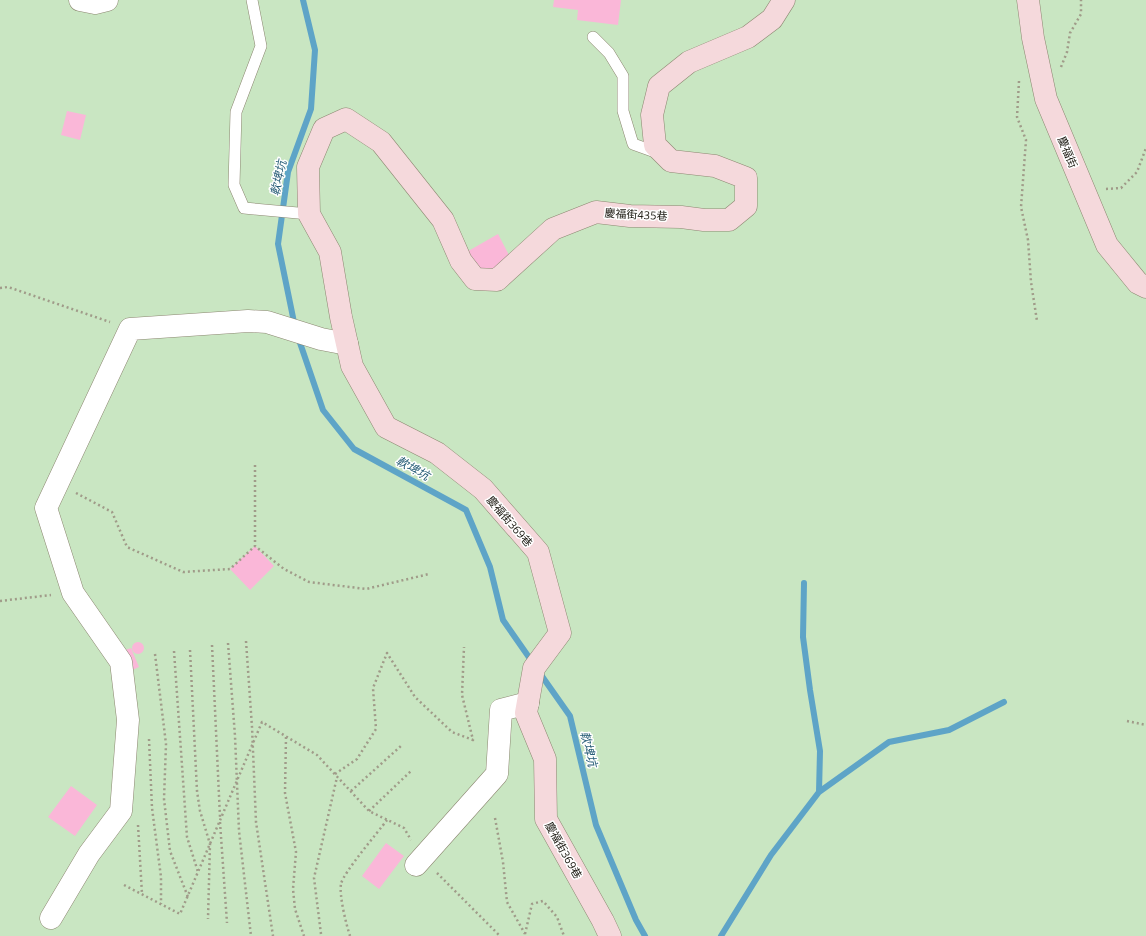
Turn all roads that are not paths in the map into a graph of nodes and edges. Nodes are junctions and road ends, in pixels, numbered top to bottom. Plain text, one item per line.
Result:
1 (80, 0) edge
2 (107, 0) edge
3 (252, 0) edge
4 (784, 0) edge
5 (1028, 0) edge
6 (593, 37) dead end
7 (665, 155) junction
8 (309, 214) junction
9 (1146, 287) edge
10 (347, 344) junction
11 (527, 708) junction
12 (419, 862) road end
13 (51, 918) dead end
14 (610, 936) edge

1 - 2 street
3 - 8 lane
4 - 7 street
5 - 9 street, 慶福街
6 - 7 lane
7 - 8 street, 慶福街435巷
8 - 10 street, 慶福街369巷
10 - 11 street, 慶福街369巷
10 - 13 street
11 - 12 street
11 - 14 street, 慶福街369巷

